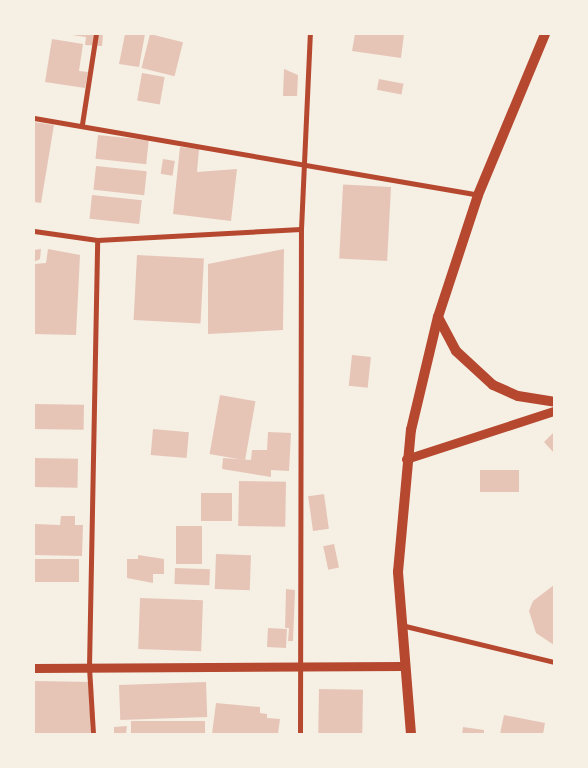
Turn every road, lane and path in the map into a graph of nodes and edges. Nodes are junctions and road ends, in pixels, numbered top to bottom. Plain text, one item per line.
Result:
1 (96, 34) edge
2 (310, 34) edge
3 (546, 34) edge
4 (34, 118) edge
5 (82, 124) junction
6 (305, 166) junction
7 (478, 196) junction
8 (301, 229) junction
9 (34, 232) edge
10 (97, 240) junction
11 (438, 317) junction
12 (554, 402) edge
13 (554, 411) edge
14 (406, 459) junction
15 (400, 625) junction
16 (554, 662) edge
17 (301, 664) junction
18 (403, 666) junction
19 (89, 667) junction
20 (34, 668) edge
21 (93, 734) edge
22 (300, 734) edge
23 (411, 734) edge

1 - 5 street
2 - 6 street
3 - 7 main road
4 - 5 street
5 - 6 street
6 - 7 street
6 - 8 street
7 - 11 main road
8 - 10 street
8 - 17 street
9 - 10 street
10 - 19 street
11 - 12 main road
11 - 14 main road
13 - 14 street
14 - 15 main road
15 - 16 street
15 - 18 main road
17 - 18 street
17 - 19 street
17 - 22 street
18 - 23 main road
19 - 20 street
19 - 21 street

